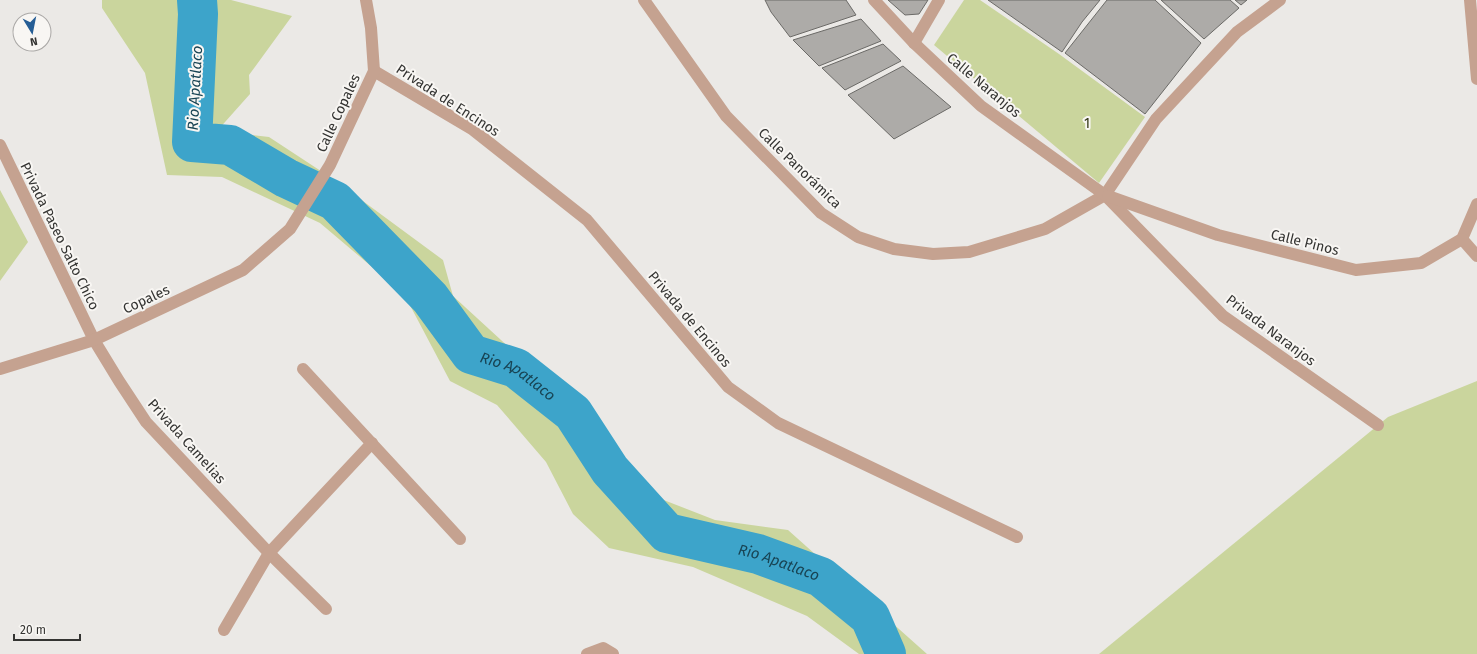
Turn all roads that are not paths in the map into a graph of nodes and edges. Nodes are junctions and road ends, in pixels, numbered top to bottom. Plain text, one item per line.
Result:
1 (366, 0) edge
2 (644, 0) edge
3 (874, 0) edge
4 (939, 0) edge
5 (1280, 0) edge
6 (1470, 0) edge
7 (914, 43) junction
8 (374, 71) junction
9 (1477, 79) edge
10 (0, 145) edge
11 (1105, 195) junction
12 (1477, 204) edge
13 (290, 229) joint
14 (1462, 239) junction
15 (1477, 256) edge
16 (94, 340) junction
17 (303, 368) dead end
18 (0, 369) edge
19 (1378, 425) dead end
20 (372, 443) junction
21 (1017, 537) dead end
22 (460, 539) dead end
23 (269, 553) junction
24 (326, 609) dead end
25 (224, 630) dead end
26 (587, 654) edge
27 (613, 654) edge

1 - 8 street, Calle Copales
2 - 11 street, Calle Panorámica
3 - 7 street, Calle Naranjos
4 - 7 street
5 - 11 street
6 - 9 street
7 - 11 street, Calle Naranjos
8 - 13 street, Calle Copales
8 - 21 street, Privada de Encinos
10 - 16 street, Privada Paseo Salto Chico
11 - 14 street, Calle Pinos
11 - 19 street, Privada Naranjos
12 - 14 street
13 - 16 street, Copales
14 - 15 street
16 - 18 street, Copales
16 - 23 street, Privada Camelias
17 - 20 street
20 - 22 street
20 - 23 street
23 - 24 street, Privada Camelias
23 - 25 street
26 - 27 street

